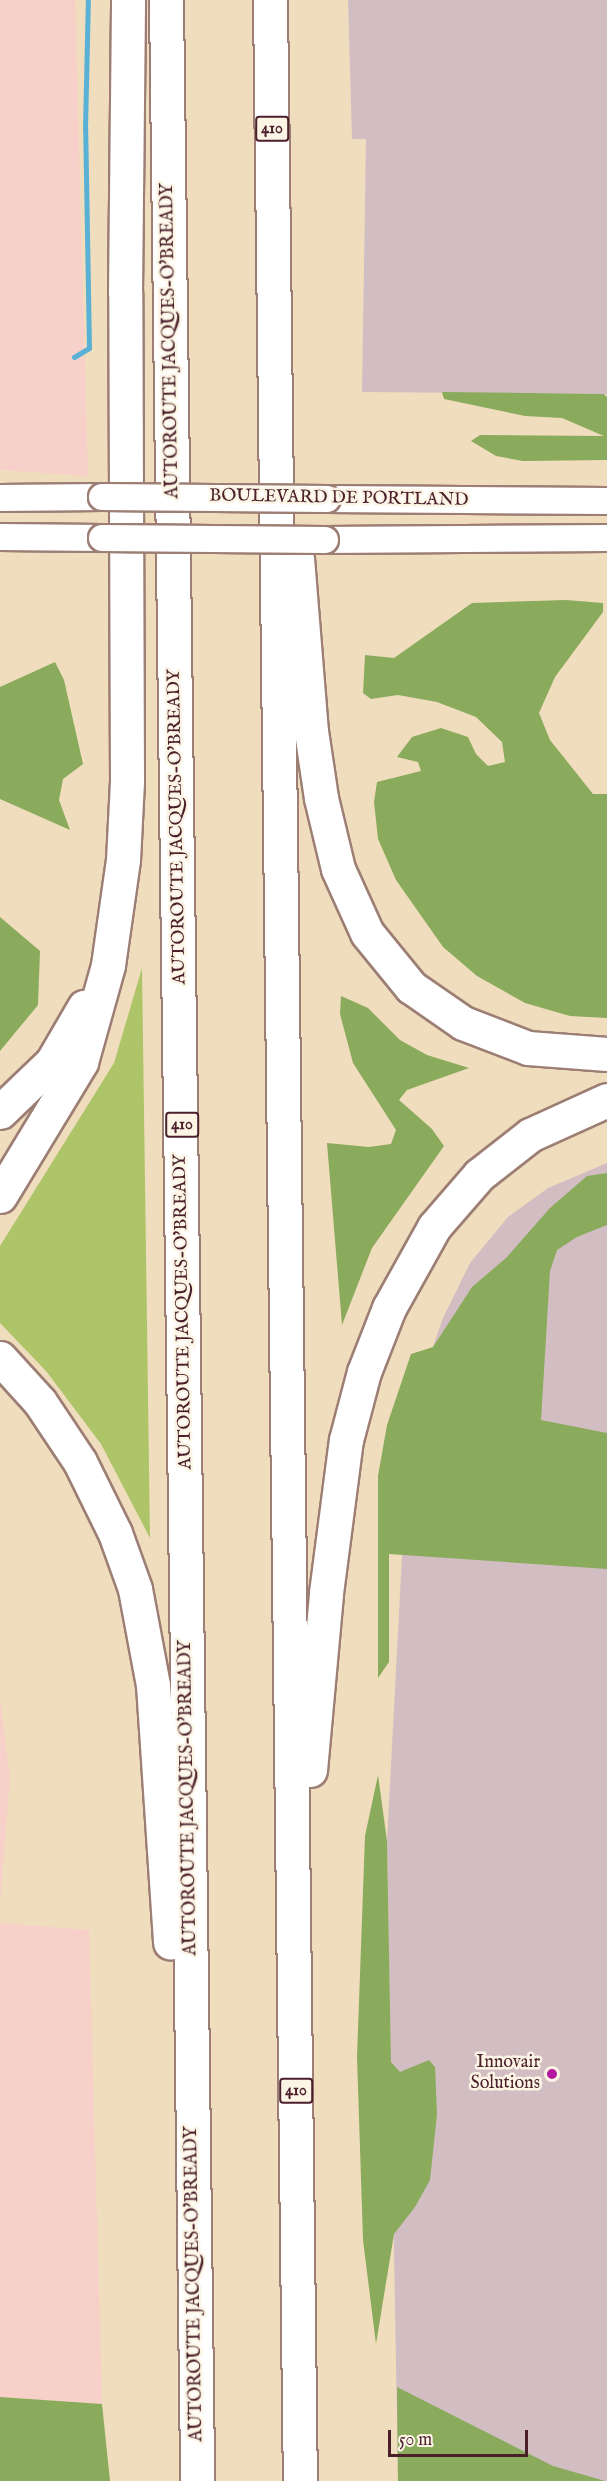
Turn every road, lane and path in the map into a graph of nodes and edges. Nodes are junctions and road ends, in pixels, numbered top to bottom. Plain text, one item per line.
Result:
1 (128, 0) edge
2 (166, 0) edge
3 (270, 0) edge
4 (273, 257) junction
5 (0, 498) edge
6 (607, 501) edge
7 (0, 537) edge
8 (607, 538) edge
9 (118, 909) junction
10 (607, 1054) edge
11 (607, 1100) edge
12 (0, 1112) edge
13 (0, 1196) edge
14 (0, 1358) edge
15 (294, 1945) junction
16 (195, 2249) junction
17 (197, 2481) edge
18 (300, 2481) edge

1 - 9 highway
2 - 16 highway, AUTOROUTE JACQUES-O'BREADY / 410
3 - 4 highway, 410
4 - 10 highway
4 - 15 highway, 410
5 - 6 main road, BOULEVARD DE PORTLAND, bridge
7 - 8 main road, BOULEVARD DE PORTLAND, bridge
9 - 12 highway
9 - 13 highway
11 - 15 highway
14 - 16 highway
15 - 18 highway, 410
16 - 17 highway, AUTOROUTE JACQUES-O'BREADY / 410

